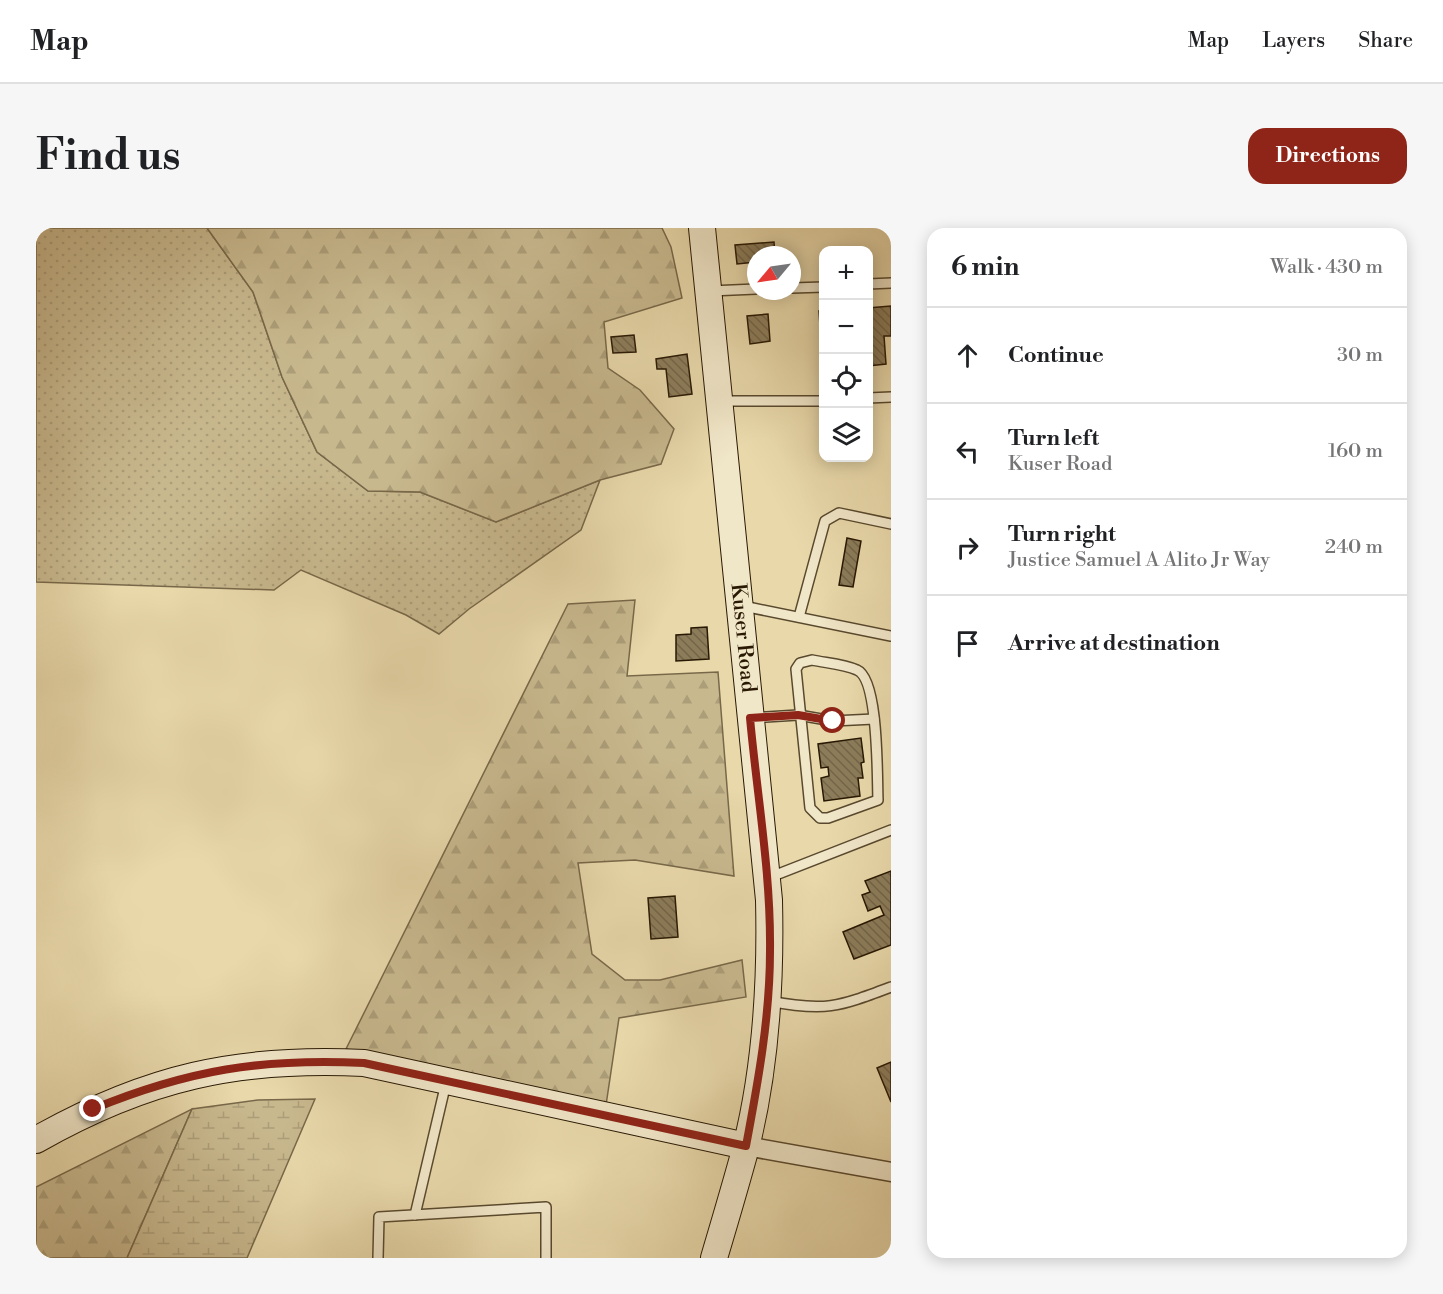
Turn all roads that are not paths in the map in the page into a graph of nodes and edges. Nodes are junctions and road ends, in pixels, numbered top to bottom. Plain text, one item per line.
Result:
1 (702, 228) edge
2 (891, 283) edge
3 (873, 284) edge
4 (819, 287) edge
5 (801, 288) edge
6 (747, 289) edge
7 (708, 291) junction
8 (891, 397) edge
9 (873, 398) edge
10 (719, 401) junction
11 (819, 401) edge
12 (891, 524) edge
13 (739, 606) junction
14 (799, 618) junction
15 (891, 636) edge
16 (798, 715) junction
17 (750, 718) junction
18 (874, 719) junction
19 (891, 831) edge
20 (766, 879) junction
21 (891, 987) edge
22 (768, 1001) junction
23 (447, 1081) junction
24 (36, 1140) edge
25 (746, 1146) junction
26 (891, 1172) edge
27 (415, 1215) junction
28 (378, 1258) edge
29 (546, 1258) edge
30 (714, 1258) edge

1 - 7 street, Kuser Road
2 - 3 lane
4 - 5 lane
6 - 7 lane
7 - 10 street, Kuser Road
8 - 9 lane
10 - 11 lane
10 - 13 street, Kuser Road
12 - 14 lane
13 - 14 lane
13 - 17 street, Kuser Road
14 - 15 lane
16 - 17 lane
16 - 18 lane
16 - 18 lane
16 - 18 lane
17 - 20 street, Kuser Road
19 - 20 lane
20 - 22 street, Kuser Road
21 - 22 lane
22 - 25 street, Kuser Road
23 - 24 street
23 - 25 street
23 - 27 lane
25 - 26 street
25 - 30 street, Kuser Road
27 - 28 lane
27 - 29 lane

